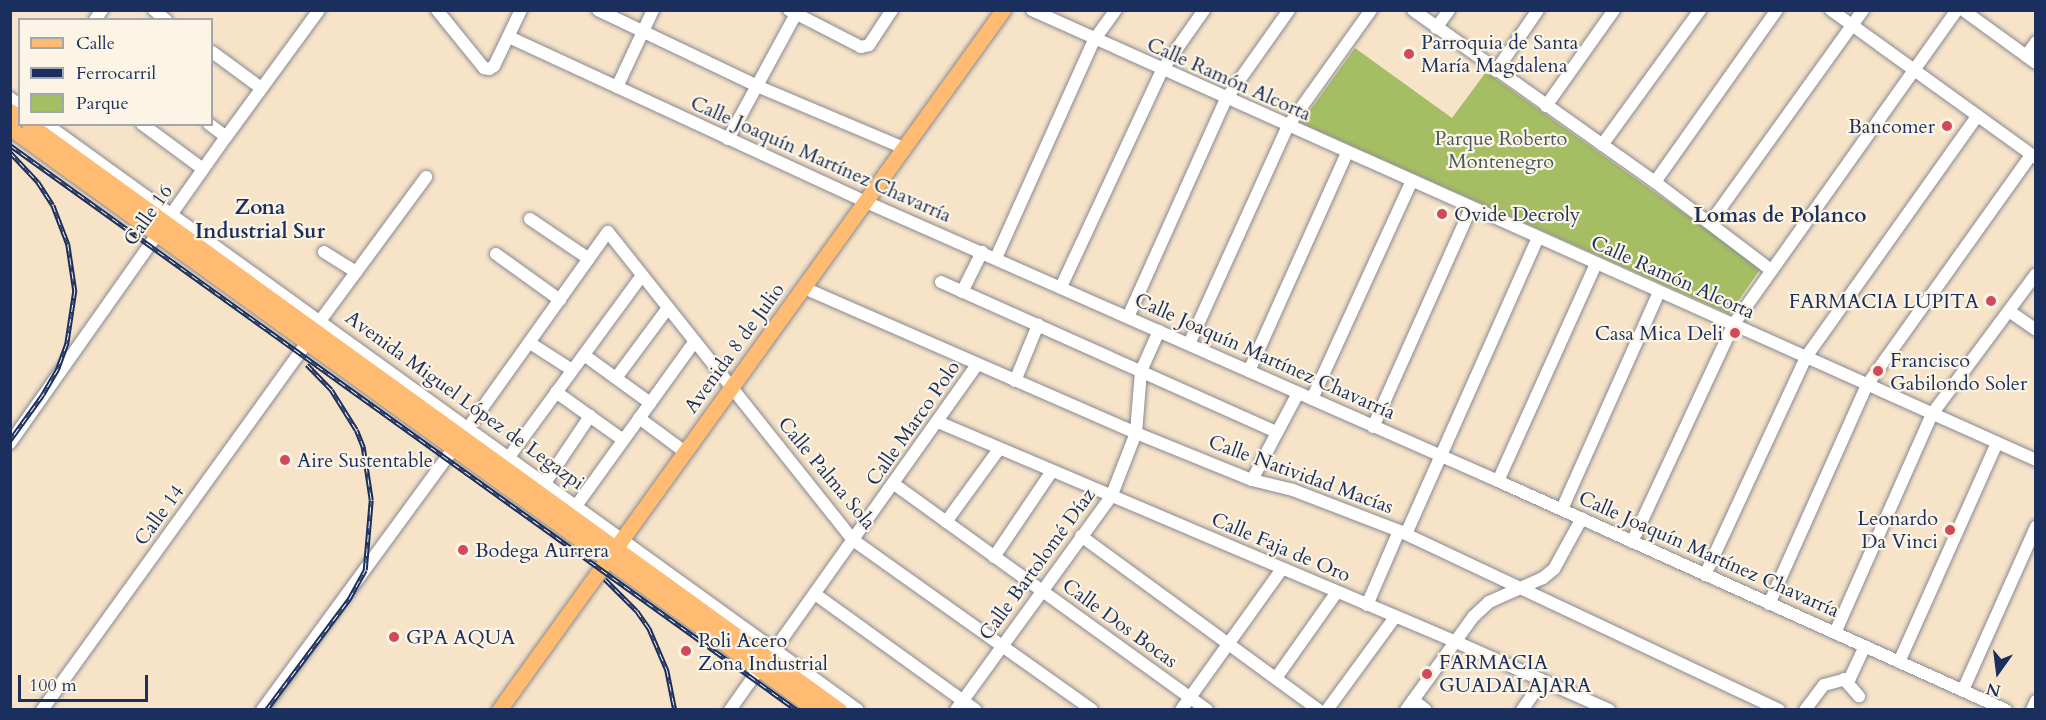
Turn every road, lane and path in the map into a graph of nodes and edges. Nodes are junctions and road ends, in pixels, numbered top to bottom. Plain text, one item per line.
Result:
1 (319, 10) edge
2 (437, 10) edge
3 (521, 10) edge
4 (598, 10) edge
5 (653, 10) edge
6 (892, 10) edge
7 (1003, 10) edge
8 (1032, 10) edge
9 (1116, 10) edge
10 (1204, 10) edge
11 (1289, 10) edge
12 (1371, 10) edge
13 (1413, 10) edge
14 (1449, 10) edge
15 (1538, 10) edge
16 (1614, 10) edge
17 (1700, 10) edge
18 (1777, 10) edge
19 (1831, 10) edge
20 (1863, 10) edge
21 (1957, 10) edge
22 (1963, 10) edge
23 (794, 12) edge
24 (1852, 26) junction
25 (1436, 28) junction
26 (643, 32) junction
27 (509, 36) junction
28 (1094, 40) junction
29 (2036, 42) edge
30 (213, 53) edge
31 (2031, 59) edge
32 (1162, 70) junction
33 (1496, 70) junction
34 (1913, 70) junction
35 (757, 86) junction
36 (617, 87) junction
37 (261, 88) junction
38 (1226, 99) junction
39 (1546, 106) junction
40 (1977, 116) junction
41 (32, 126) edge
42 (48, 126) edge
43 (145, 126) edge
44 (212, 126) edge
45 (1288, 126) junction
46 (10, 128) edge
47 (226, 137) junction
48 (728, 140) junction
49 (1602, 145) junction
50 (904, 148) junction
51 (1347, 153) junction
52 (2033, 157) edge
53 (202, 169) junction
54 (426, 177) dead end
55 (1412, 181) junction
56 (1655, 182) junction
57 (866, 202) junction
58 (1471, 208) junction
59 (530, 219) dead end
60 (1710, 223) junction
61 (165, 224) junction
62 (1538, 238) junction
63 (324, 252) dead end
64 (982, 252) junction
65 (496, 254) dead end
66 (996, 258) junction
67 (589, 259) junction
68 (1596, 264) junction
69 (1771, 270) junction
70 (356, 272) junction
71 (2036, 274) edge
72 (642, 275) junction
73 (941, 282) dead end
74 (1061, 287) junction
75 (804, 288) junction
76 (962, 292) junction
77 (1659, 292) junction
78 (560, 300) junction
79 (668, 308) junction
80 (2009, 311) junction
81 (1128, 317) junction
82 (320, 321) junction
83 (1733, 325) junction
84 (1038, 326) junction
85 (2036, 330) edge
86 (1160, 331) junction
87 (694, 341) junction
88 (307, 343) junction
89 (530, 343) junction
90 (1189, 344) junction
91 (584, 355) junction
92 (1806, 357) junction
93 (977, 364) junction
94 (572, 370) junction
95 (1141, 370) junction
96 (1249, 371) junction
97 (616, 378) junction
98 (1015, 381) junction
99 (1867, 385) junction
100 (732, 387) junction
101 (556, 393) junction
102 (1298, 393) junction
103 (1312, 399) junction
104 (650, 403) junction
105 (1932, 414) junction
106 (590, 416) junction
107 (639, 418) junction
108 (938, 422) junction
109 (1373, 427) junction
110 (468, 428) junction
111 (1276, 432) junction
112 (1136, 433) junction
113 (623, 440) junction
114 (10, 443) edge
115 (1997, 443) junction
116 (453, 449) junction
117 (999, 449) junction
118 (685, 452) junction
119 (1439, 455) junction
120 (509, 457) junction
121 (2036, 460) edge
122 (1052, 471) junction
123 (1252, 480) junction
124 (1498, 481) junction
125 (545, 483) junction
126 (894, 484) junction
127 (1111, 497) junction
128 (576, 506) junction
129 (1562, 509) junction
130 (1582, 519) junction
131 (946, 522) junction
132 (2036, 527) edge
133 (1402, 532) junction
134 (1081, 537) junction
135 (854, 540) junction
136 (1632, 542) junction
137 (615, 549) junction
138 (994, 556) junction
139 (1282, 569) junction
140 (1705, 575) junction
141 (1523, 587) junction
142 (1041, 591) junction
143 (1337, 592) junction
144 (815, 594) junction
145 (1769, 604) junction
146 (1367, 605) junction
147 (1395, 617) junction
148 (1835, 633) junction
149 (1454, 641) junction
150 (1228, 644) junction
151 (1002, 645) junction
152 (1865, 646) junction
153 (775, 649) junction
154 (1899, 662) junction
155 (759, 669) junction
156 (1276, 678) junction
157 (1844, 679) junction
158 (1542, 681) junction
159 (790, 683) junction
160 (1963, 690) junction
161 (1859, 696) dead end
162 (1190, 697) junction
163 (2036, 701) edge
164 (960, 705) edge
165 (1409, 705) edge
166 (1607, 709) edge
167 (42, 710) edge
168 (262, 710) edge
169 (499, 710) edge
170 (730, 710) edge
171 (816, 710) edge
172 (839, 710) edge
173 (858, 710) edge
174 (976, 710) edge
175 (1092, 710) edge
176 (1180, 710) edge
177 (1207, 710) edge
178 (1319, 710) edge
179 (1327, 710) edge
180 (1426, 710) edge
181 (1522, 710) edge
182 (1779, 710) edge
183 (1805, 710) edge
184 (2006, 710) edge
185 (2032, 710) edge

1 - 37 street, Calle 16
2 - 27 street
3 - 27 street
4 - 26 street
5 - 26 street
6 - 23 street
7 - 50 main road, Avenida 8 de Julio
8 - 28 street, Calle Ramón Alcorta
9 - 28 street
10 - 32 street
11 - 38 street
12 - 45 street
13 - 25 street
14 - 25 street
15 - 33 street
16 - 39 street
17 - 49 street
18 - 56 street
19 - 24 street
20 - 24 street
21 - 34 street
22 - 31 street
23 - 35 street
24 - 34 street
24 - 60 street
25 - 33 street
26 - 35 street
26 - 36 street
27 - 36 street, Calle Joaquín Martínez Chavarría
28 - 32 street, Calle Ramón Alcorta
28 - 66 street
29 - 31 street
30 - 37 street
32 - 38 street, Calle Ramón Alcorta
32 - 74 street
33 - 39 street
34 - 40 street
34 - 69 street
35 - 48 street
35 - 50 street
36 - 48 street, Calle Joaquín Martínez Chavarría
37 - 47 street, Calle 16
38 - 45 street, Calle Ramón Alcorta
38 - 81 street
39 - 49 street
40 - 52 street
40 - 92 street
41 - 61 main road, Avenida Miguel López de Legazpi
42 - 61 street, Avenida Miguel López de Legazpi
43 - 53 street
44 - 47 street
45 - 51 street, Calle Ramón Alcorta
45 - 90 street
46 - 61 main road, Avenida Miguel López de Legazpi
47 - 53 street, Calle 16
48 - 57 street, Calle Joaquín Martínez Chavarría
49 - 56 street
50 - 57 main road, Avenida 8 de Julio
51 - 55 street, Calle Ramón Alcorta
51 - 96 street
52 - 99 street
53 - 61 street, Calle 16
54 - 70 street
55 - 58 street, Calle Ramón Alcorta
55 - 103 street
56 - 60 street
57 - 64 street, Calle Joaquín Martínez Chavarría
57 - 75 main road, Avenida 8 de Julio
58 - 62 street, Calle Ramón Alcorta
58 - 109 street
59 - 67 street
60 - 69 street
61 - 82 street, Avenida Miguel López de Legazpi
61 - 88 main road, Avenida Miguel López de Legazpi
61 - 114 street, Calle 16
61 - 137 main road, Avenida Miguel López de Legazpi
62 - 68 street, Calle Ramón Alcorta
62 - 119 street
63 - 70 street
64 - 66 street, Calle Joaquín Martínez Chavarría
64 - 76 street
65 - 78 street
66 - 74 street, Calle Joaquín Martínez Chavarría
67 - 72 street, Calle Palma Sola
67 - 78 street
68 - 77 street, Calle Ramón Alcorta
68 - 124 street
69 - 83 street
70 - 82 street
71 - 80 street
72 - 79 street, Calle Palma Sola
72 - 91 street
73 - 76 street
74 - 81 street, Calle Joaquín Martínez Chavarría
75 - 93 street, Calle Natividad Macías
75 - 100 main road, Avenida 8 de Julio
76 - 84 street
77 - 83 street, Calle Ramón Alcorta
77 - 129 street
78 - 89 street
79 - 87 street, Calle Palma Sola
79 - 97 street
80 - 85 street
80 - 105 street
81 - 86 street, Calle Joaquín Martínez Chavarría
82 - 110 street, Avenida Miguel López de Legazpi
83 - 92 street, Calle Ramón Alcorta
83 - 136 street
84 - 95 street
84 - 98 street
86 - 90 street, Calle Joaquín Martínez Chavarría
86 - 95 street, Calle Bartolomé Díaz
87 - 100 street, Calle Palma Sola
87 - 104 street
88 - 116 main road, Avenida Miguel López de Legazpi
88 - 167 street, Calle 14
89 - 94 street
89 - 110 street
90 - 96 street, Calle Joaquín Martínez Chavarría
91 - 94 street
91 - 97 street
92 - 99 street, Calle Ramón Alcorta
92 - 140 street
93 - 98 street, Calle Natividad Macías
93 - 108 street, Calle Marco Polo
94 - 101 street
95 - 111 street
95 - 112 street, Calle Bartolomé Díaz
96 - 102 street, Calle Joaquín Martínez Chavarría
97 - 104 street
98 - 112 street, Calle Natividad Macías
99 - 105 street, Calle Ramón Alcorta
99 - 145 street
100 - 118 main road, Avenida 8 de Julio
100 - 135 street, Calle Palma Sola
101 - 106 street
101 - 120 street
102 - 103 street, Calle Joaquín Martínez Chavarría
102 - 111 street
103 - 109 street, Calle Joaquín Martínez Chavarría
104 - 107 street
105 - 115 street, Calle Ramón Alcorta
105 - 148 street
106 - 113 street
106 - 125 street
107 - 113 street
107 - 118 street
108 - 117 street, Calle Faja de Oro
108 - 126 street, Calle Marco Polo
109 - 119 street, Calle Joaquín Martínez Chavarría
110 - 120 street, Avenida Miguel López de Legazpi
111 - 123 street
112 - 123 street, Calle Natividad Macías
112 - 127 street, Calle Bartolomé Díaz
113 - 128 street
115 - 121 street, Calle Ramón Alcorta
115 - 154 street
116 - 137 main road, Avenida Miguel López de Legazpi
116 - 168 street
117 - 122 street, Calle Faja de Oro
117 - 131 street
118 - 137 main road, Avenida 8 de Julio
119 - 124 street, Calle Joaquín Martínez Chavarría
119 - 133 street
120 - 125 street, Avenida Miguel López de Legazpi
122 - 127 street, Calle Faja de Oro
122 - 138 street
123 - 133 street, Calle Natividad Macías
124 - 129 street, Calle Joaquín Martínez Chavarría
125 - 128 street, Avenida Miguel López de Legazpi
126 - 131 street, Calle Dos Bocas
126 - 135 street, Calle Marco Polo
127 - 134 street, Calle Bartolomé Díaz
127 - 139 street, Calle Faja de Oro
128 - 137 street, Avenida Miguel López de Legazpi
129 - 130 street, Calle Joaquín Martínez Chavarría
130 - 136 street, Calle Joaquín Martínez Chavarría
130 - 141 street
131 - 138 street, Calle Dos Bocas
132 - 160 street
133 - 141 street, Calle Natividad Macías
133 - 146 street
134 - 142 street, Calle Bartolomé Díaz
134 - 150 street
135 - 144 street, Calle Marco Polo
135 - 151 street, Calle Palma Sola
136 - 140 street, Calle Joaquín Martínez Chavarría
137 - 153 street, Avenida Miguel López de Legazpi
137 - 155 main road, Avenida Miguel López de Legazpi
137 - 159 main road, Avenida Miguel López de Legazpi
137 - 169 main road, Avenida 8 de Julio
138 - 142 street, Calle Dos Bocas
139 - 143 street, Calle Faja de Oro
139 - 150 street
140 - 145 street, Calle Joaquín Martínez Chavarría
141 - 149 street
141 - 182 street, Calle Natividad Macías
142 - 151 street, Calle Bartolomé Díaz
142 - 162 street, Calle Dos Bocas
143 - 146 street, Calle Faja de Oro
143 - 156 street
144 - 153 street, Calle Marco Polo
144 - 164 street
145 - 148 street, Calle Joaquín Martínez Chavarría
146 - 147 street, Calle Faja de Oro
147 - 149 street, Calle Faja de Oro
147 - 179 street
148 - 152 street, Calle Joaquín Martínez Chavarría
149 - 158 street, Calle Faja de Oro
149 - 165 street
150 - 156 street
150 - 162 street
151 - 164 street, Calle Bartolomé Díaz
151 - 175 street, Calle Palma Sola
152 - 154 street, Calle Joaquín Martínez Chavarría
152 - 157 street
153 - 173 street, Avenida Miguel López de Legazpi
154 - 160 street, Calle Joaquín Martínez Chavarría
155 - 159 main road, Avenida Miguel López de Legazpi
155 - 170 street
156 - 178 street
157 - 161 street
157 - 183 street
158 - 166 street, Calle Faja de Oro
158 - 181 street
159 - 171 main road, Avenida Miguel López de Legazpi
159 - 172 main road, Avenida Miguel López de Legazpi
160 - 184 street, Calle Joaquín Martínez Chavarría
162 - 176 street
162 - 177 street, Calle Dos Bocas
163 - 185 street
164 - 174 street
165 - 180 street

